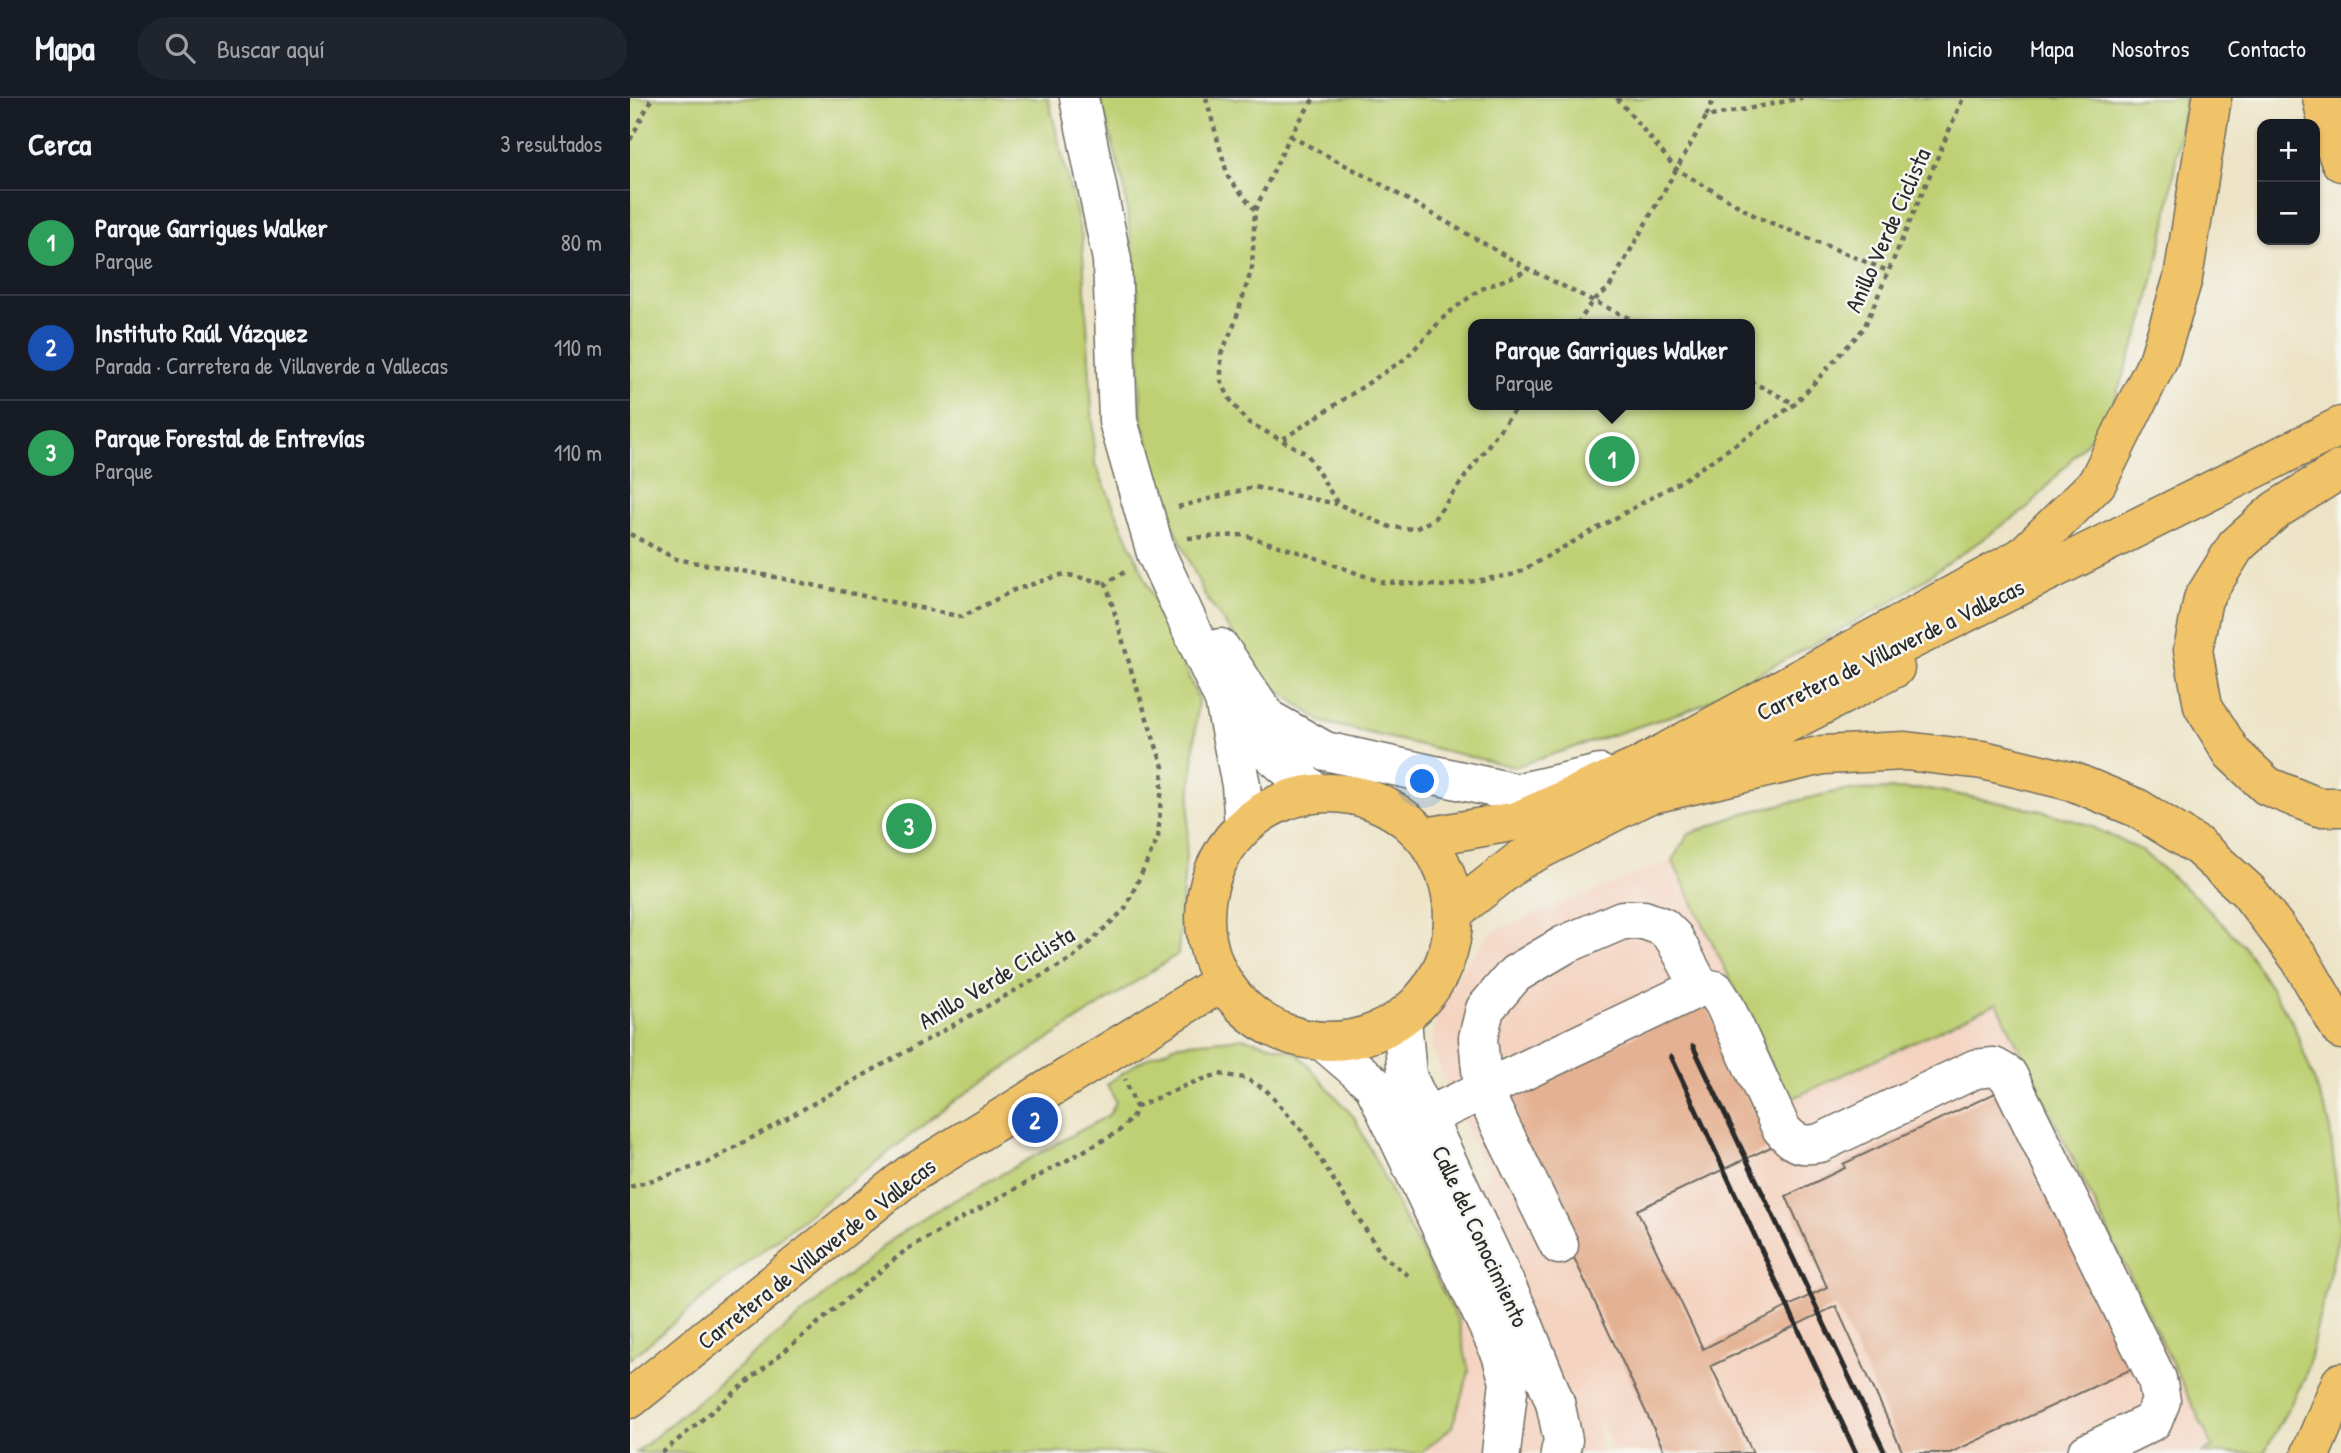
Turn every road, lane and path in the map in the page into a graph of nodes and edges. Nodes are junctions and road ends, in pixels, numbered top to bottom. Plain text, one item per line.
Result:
1 (652, 98) edge
2 (1079, 98) edge
3 (1206, 98) edge
4 (1314, 98) edge
5 (1618, 98) edge
6 (1714, 98) edge
7 (1802, 98) edge
8 (1964, 98) edge
9 (2212, 98) edge
10 (2322, 98) edge
11 (1706, 117) junction
12 (1290, 136) junction
13 (630, 140) edge
14 (2341, 162) edge
15 (1676, 169) junction
16 (1255, 210) junction
17 (1530, 270) junction
18 (1888, 271) junction
19 (1594, 300) junction
20 (1581, 319) edge
21 (1631, 319) edge
22 (1755, 384) edge
23 (1795, 404) junction
24 (1514, 410) edge
25 (2341, 426) edge
26 (1283, 439) junction
27 (2341, 451) edge
28 (2341, 469) edge
29 (1338, 504) junction
30 (1174, 508) dead end
31 (630, 534) edge
32 (1156, 553) junction
33 (1105, 583) junction
34 (1224, 700) junction
35 (1645, 780) junction
36 (1316, 793) junction
37 (2341, 807) edge
38 (1244, 826) junction
39 (1426, 837) junction
40 (1454, 912) junction
41 (1222, 982) junction
42 (1700, 987) junction
43 (1402, 1019) junction
44 (2341, 1030) edge
45 (1324, 1042) junction
46 (1110, 1050) junction
47 (1483, 1090) junction
48 (1136, 1107) junction
49 (1410, 1124) junction
50 (630, 1187) edge
51 (1559, 1245) dead end
52 (1436, 1277) junction
53 (2341, 1382) edge
54 (630, 1399) edge
55 (662, 1453) edge
56 (1501, 1453) edge
57 (1560, 1453) edge
58 (2087, 1453) edge
59 (2311, 1453) edge

1 - 13 path
2 - 32 street
3 - 16 path
4 - 12 path
5 - 15 path
6 - 11 path
7 - 11 path
8 - 18 path, Anillo Verde Ciclista
9 - 35 main road
10 - 14 main road
11 - 15 path
12 - 16 path
12 - 17 path
15 - 18 path
15 - 19 path
16 - 26 path
17 - 19 path
17 - 26 path
18 - 23 path, Anillo Verde Ciclista
19 - 20 path
19 - 21 path
22 - 23 path
23 - 32 path, Anillo Verde Ciclista
24 - 29 path
25 - 35 main road, Carretera de Villaverde a Vallecas
26 - 29 path
27 - 35 main road, Carretera de Villaverde a Vallecas
28 - 37 main road
29 - 30 path
31 - 33 path
32 - 33 path, Anillo Verde Ciclista
32 - 34 street
32 - 35 street
33 - 50 path, Anillo Verde Ciclista
34 - 36 street
34 - 38 street
35 - 39 main road, Carretera de Villaverde a Vallecas
35 - 40 main road, Carretera de Villaverde a Vallecas
35 - 44 main road
36 - 38 main road
36 - 39 main road
38 - 41 main road
39 - 40 main road
40 - 43 main road
41 - 45 main road
41 - 46 main road, Carretera de Villaverde a Vallecas
42 - 47 street
42 - 47 street
42 - 58 street
43 - 45 main road
43 - 49 street, Calle del Conocimiento
45 - 49 street, Calle del Conocimiento
46 - 48 path
46 - 54 main road, Carretera de Villaverde a Vallecas
47 - 49 street
47 - 51 street
48 - 52 path
48 - 55 path
49 - 52 street, Calle del Conocimiento
49 - 57 street, Calle del Conocimiento
52 - 56 street, Calle del Conocimiento
53 - 59 main road

